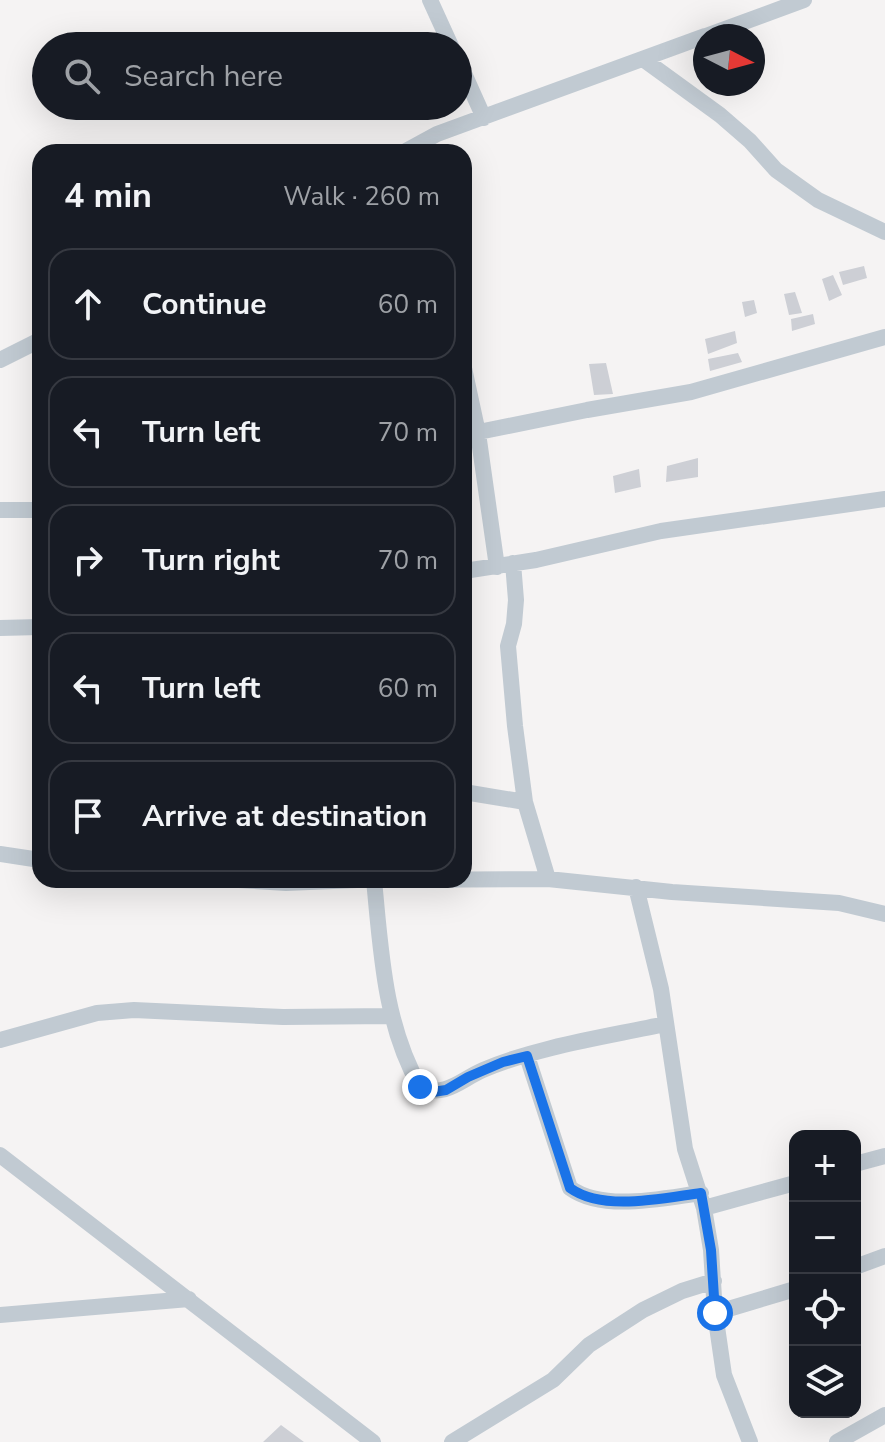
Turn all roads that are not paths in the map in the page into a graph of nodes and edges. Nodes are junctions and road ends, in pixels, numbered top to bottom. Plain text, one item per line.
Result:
1 (430, 0) edge
2 (804, 0) edge
3 (739, 24) edge
4 (445, 32) edge
5 (693, 41) edge
6 (643, 59) junction
7 (472, 91) edge
8 (484, 118) junction
9 (419, 144) edge
10 (885, 232) edge
11 (885, 337) edge
12 (32, 344) edge
13 (0, 360) edge
14 (472, 434) edge
15 (472, 438) edge
16 (885, 499) edge
17 (0, 510) edge
18 (32, 510) edge
19 (505, 565) junction
20 (472, 570) edge
21 (32, 627) edge
22 (0, 628) edge
23 (472, 793) edge
24 (525, 802) junction
25 (0, 854) edge
26 (32, 859) edge
27 (472, 879) edge
28 (548, 879) junction
29 (636, 887) junction
30 (375, 888) edge
31 (885, 914) edge
32 (392, 1016) junction
33 (665, 1024) junction
34 (0, 1040) edge
35 (527, 1056) junction
36 (0, 1155) edge
37 (885, 1156) edge
38 (861, 1162) edge
39 (789, 1184) edge
40 (703, 1201) junction
41 (885, 1256) edge
42 (861, 1265) edge
43 (714, 1281) junction
44 (789, 1291) edge
45 (189, 1299) junction
46 (715, 1313) junction
47 (0, 1315) edge
48 (885, 1415) edge
49 (373, 1442) edge
50 (452, 1442) edge
51 (750, 1442) edge
52 (837, 1442) edge

1 - 4 street
2 - 3 street
5 - 6 street
6 - 8 street
6 - 10 street
7 - 8 street
8 - 9 street
11 - 14 street
12 - 13 street
15 - 19 street
16 - 19 street
17 - 18 street
19 - 20 street
19 - 24 street
21 - 22 street
23 - 24 street
24 - 28 street
25 - 26 street
27 - 28 street
28 - 29 street
29 - 31 street
29 - 33 street
30 - 32 street
32 - 34 street
32 - 35 street
33 - 35 street
33 - 40 street
35 - 40 street
36 - 45 street
37 - 38 street
39 - 40 street
40 - 43 street
41 - 42 street
43 - 46 street
43 - 50 street
44 - 46 street
45 - 47 street
45 - 49 street
46 - 51 street
48 - 52 street

